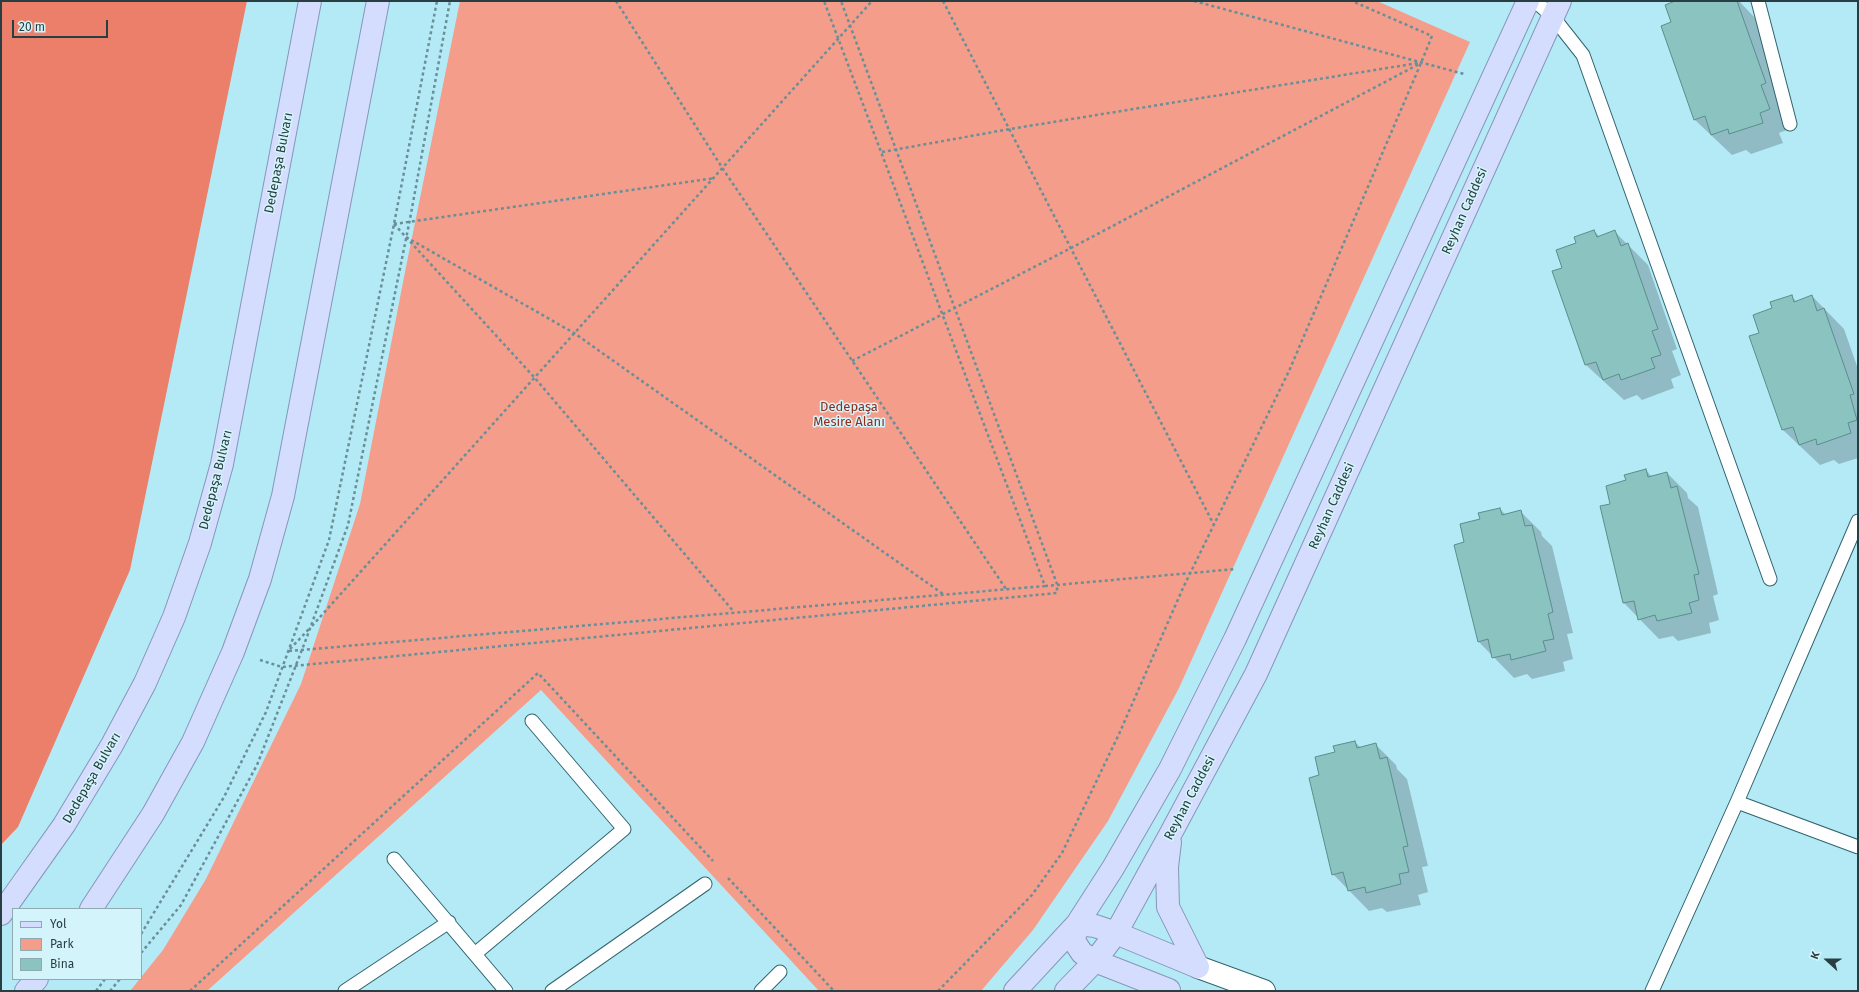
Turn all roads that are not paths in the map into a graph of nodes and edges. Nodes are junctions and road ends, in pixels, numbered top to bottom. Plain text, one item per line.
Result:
1 (310, 1) edge
2 (378, 1) edge
3 (1528, 1) edge
4 (1535, 1) edge
5 (1758, 1) edge
6 (1557, 9) edge
7 (1790, 124) dead end
8 (1858, 520) edge
9 (1770, 579) dead end
10 (532, 721) dead end
11 (1737, 802) junction
12 (1171, 833) junction
13 (1858, 847) edge
14 (394, 859) dead end
15 (705, 884) dead end
16 (92, 908) edge
17 (1, 914) edge
18 (449, 922) junction
19 (1077, 924) junction
20 (1116, 933) junction
21 (476, 954) junction
22 (1095, 961) junction
23 (1198, 967) junction
24 (780, 972) dead end
25 (36, 980) edge
26 (26, 991) edge
27 (345, 991) edge
28 (506, 991) edge
29 (552, 991) edge
30 (761, 991) edge
31 (1015, 991) edge
32 (1066, 991) edge
33 (1166, 991) edge
34 (1264, 991) edge
35 (1652, 991) edge

1 - 17 main road, Dedepaşa Bulvarı
2 - 16 main road
3 - 19 main road
4 - 6 lane
5 - 7 lane
6 - 9 lane
6 - 12 main road, Reyhan Caddesi
8 - 11 lane
10 - 21 lane
11 - 13 lane
11 - 35 lane
12 - 20 main road, Reyhan Caddesi
12 - 23 main road
14 - 18 lane
15 - 29 lane
18 - 21 lane
18 - 27 lane
19 - 20 main road
19 - 22 main road
19 - 31 main road
20 - 22 main road, Reyhan Caddesi
20 - 23 main road
21 - 28 lane
22 - 32 main road, Reyhan Caddesi
22 - 33 main road
23 - 34 street
24 - 30 lane
25 - 26 main road

